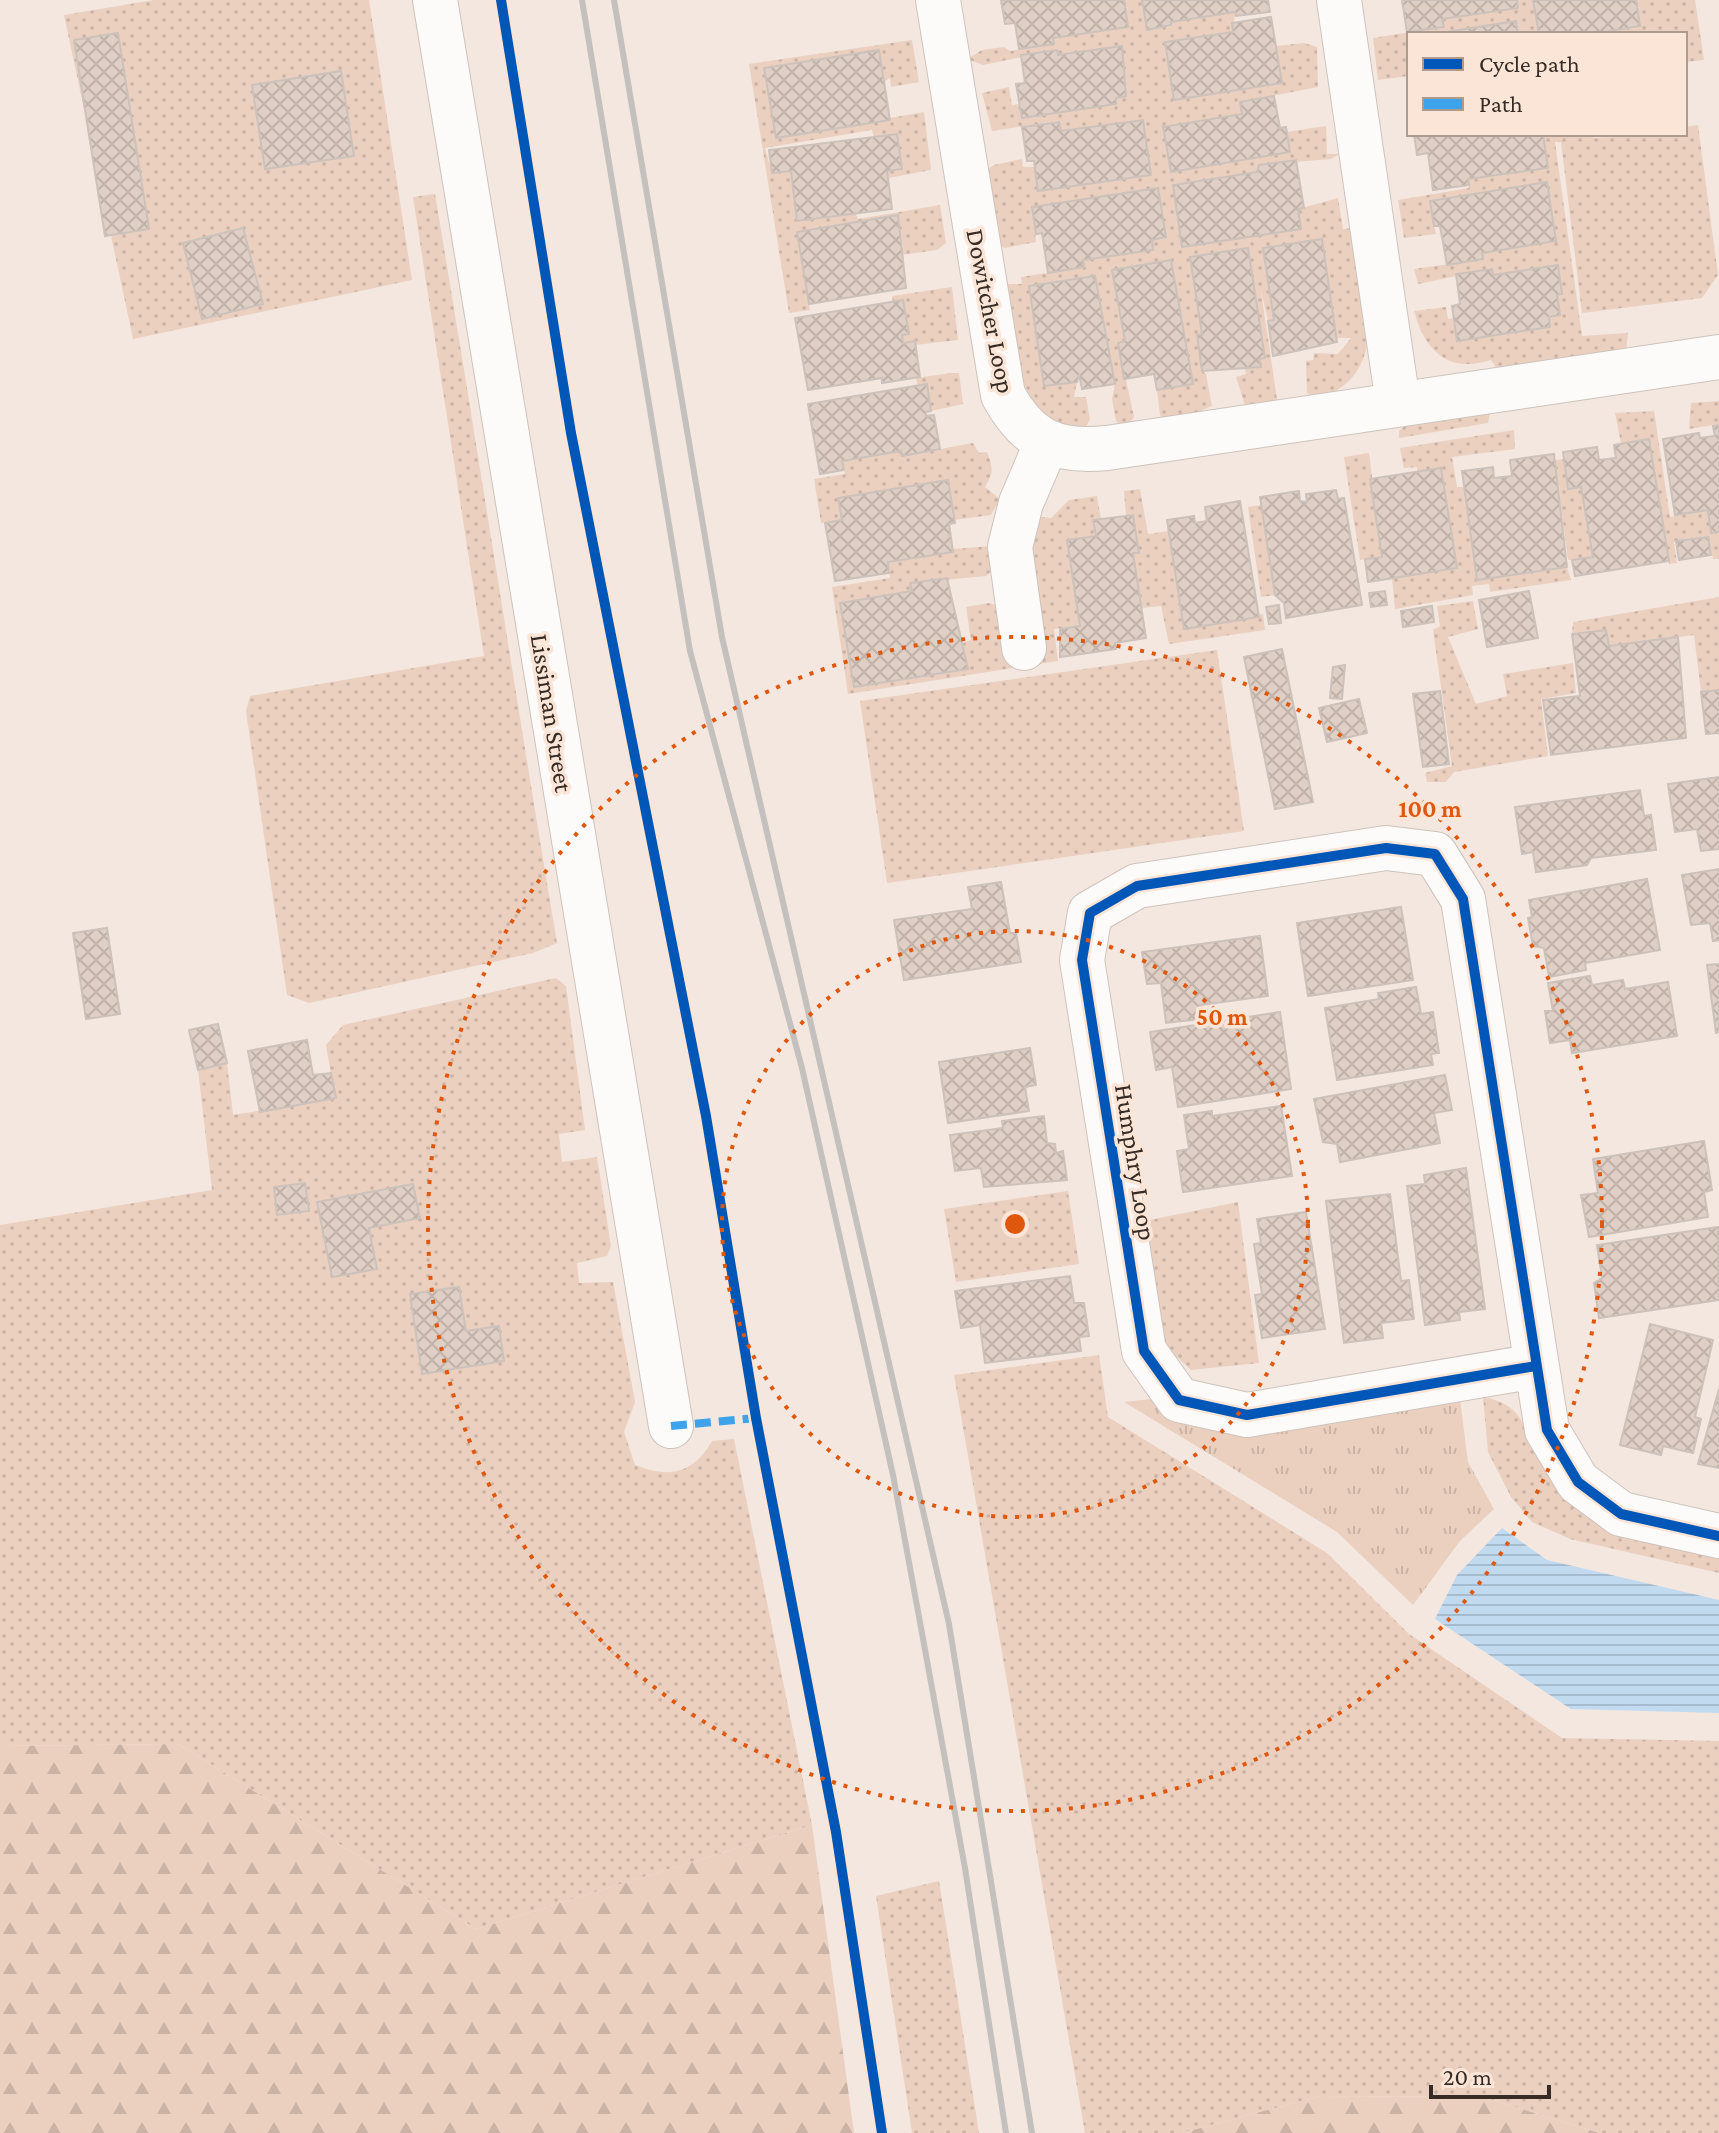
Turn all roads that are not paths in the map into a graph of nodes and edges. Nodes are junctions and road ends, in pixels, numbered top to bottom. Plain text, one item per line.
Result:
1 (435, 0) edge
2 (938, 0) edge
3 (1339, 0) edge
4 (1719, 357) edge
5 (1398, 403) junction
6 (1047, 442) junction
7 (1024, 648) dead end
8 (1536, 1366) junction
9 (671, 1426) dead end
10 (1719, 1536) edge

1 - 9 street, Lissiman Street
2 - 6 street, Dowitcher Loop
3 - 5 street
4 - 5 street, Dowitcher Loop
5 - 6 street, Dowitcher Loop
6 - 7 street
8 - 8 street, Humphry Loop
8 - 10 street

